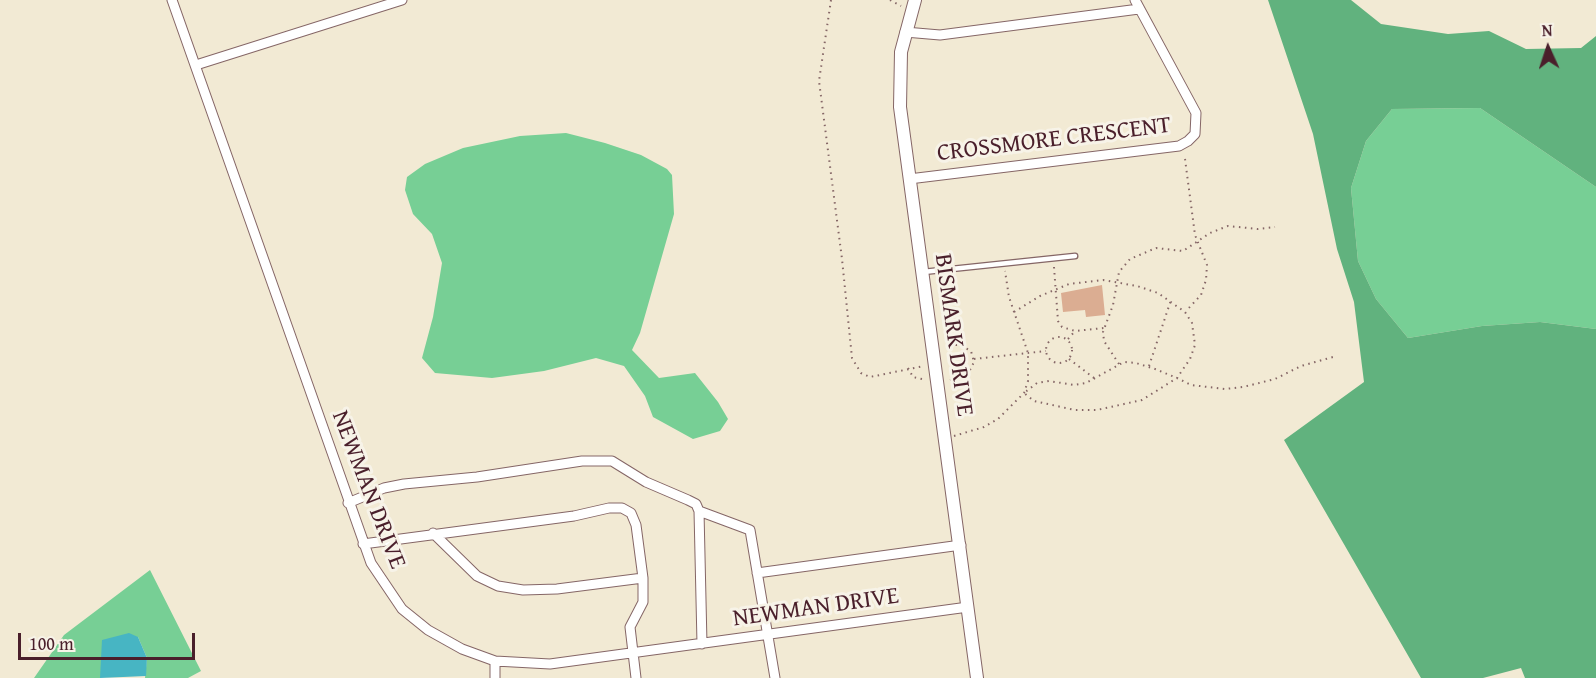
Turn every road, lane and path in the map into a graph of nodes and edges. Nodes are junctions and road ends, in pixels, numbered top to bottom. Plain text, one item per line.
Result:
1 (172, 0) edge
2 (402, 0) edge
3 (831, 0) edge
4 (915, 0) edge
5 (1137, 5) edge
6 (904, 32) junction
7 (196, 65) junction
8 (1185, 159) dead end
9 (909, 179) junction
10 (1275, 227) dead end
11 (1199, 243) junction
12 (1075, 256) dead end
13 (1053, 258) junction
14 (1004, 263) junction
15 (923, 272) junction
16 (1116, 282) junction
17 (1055, 290) junction
18 (1171, 300) junction
19 (1014, 312) junction
20 (1185, 312) junction
21 (1104, 328) junction
22 (1075, 331) junction
23 (1068, 339) junction
24 (954, 345) dead end
25 (1046, 351) junction
26 (1028, 353) junction
27 (1333, 357) dead end
28 (974, 359) junction
29 (1069, 359) junction
30 (936, 364) junction
31 (1119, 364) junction
32 (1149, 367) junction
33 (908, 368) junction
34 (1094, 378) junction
35 (1177, 378) junction
36 (926, 380) dead end
37 (950, 380) dead end
38 (1024, 393) junction
39 (946, 437) junction
40 (348, 502) junction
41 (699, 511) junction
42 (433, 533) junction
43 (363, 544) junction
44 (961, 545) junction
45 (757, 573) junction
46 (643, 578) junction
47 (968, 607) junction
48 (769, 635) junction
49 (702, 644) junction
50 (633, 654) junction
51 (495, 661) junction
52 (495, 678) edge
53 (636, 678) edge
54 (775, 678) edge
55 (977, 678) edge

1 - 7 street, NEWMAN DRIVE
2 - 7 street
3 - 33 path
4 - 6 street, BISMARK DRIVE
5 - 6 street
5 - 9 street, CROSSMORE CRESCENT
6 - 9 street, BISMARK DRIVE
7 - 40 street, NEWMAN DRIVE
8 - 11 path
9 - 15 street, BISMARK DRIVE
10 - 11 path
11 - 16 path
11 - 20 path
12 - 13 lane
13 - 14 lane
13 - 17 path
14 - 15 lane
14 - 19 path
15 - 30 street, BISMARK DRIVE
16 - 17 path
16 - 18 path
16 - 21 path
17 - 19 path
17 - 22 path
18 - 20 path
18 - 32 path
19 - 26 path
20 - 35 path
21 - 22 path
21 - 31 path
22 - 23 path
23 - 25 path
23 - 29 path
24 - 28 path
25 - 26 path
25 - 29 path
26 - 28 path
26 - 38 path
27 - 35 path
28 - 37 path
29 - 34 path
30 - 33 path
30 - 39 street, BISMARK DRIVE
31 - 32 path
31 - 34 path
32 - 35 path
33 - 36 path
34 - 38 path
35 - 38 path
38 - 39 path
39 - 44 street, BISMARK DRIVE
40 - 41 street
40 - 43 street, NEWMAN DRIVE
41 - 45 street
41 - 49 street
42 - 43 street
42 - 46 street
42 - 46 street
43 - 51 street, NEWMAN DRIVE
44 - 45 street
44 - 47 street, BISMARK DRIVE
45 - 48 street
46 - 50 street
47 - 48 street, NEWMAN DRIVE
47 - 55 street, BISMARK DRIVE
48 - 49 street, NEWMAN DRIVE
48 - 54 street
49 - 50 street, NEWMAN DRIVE
50 - 51 street, NEWMAN DRIVE
50 - 53 street
51 - 52 street

